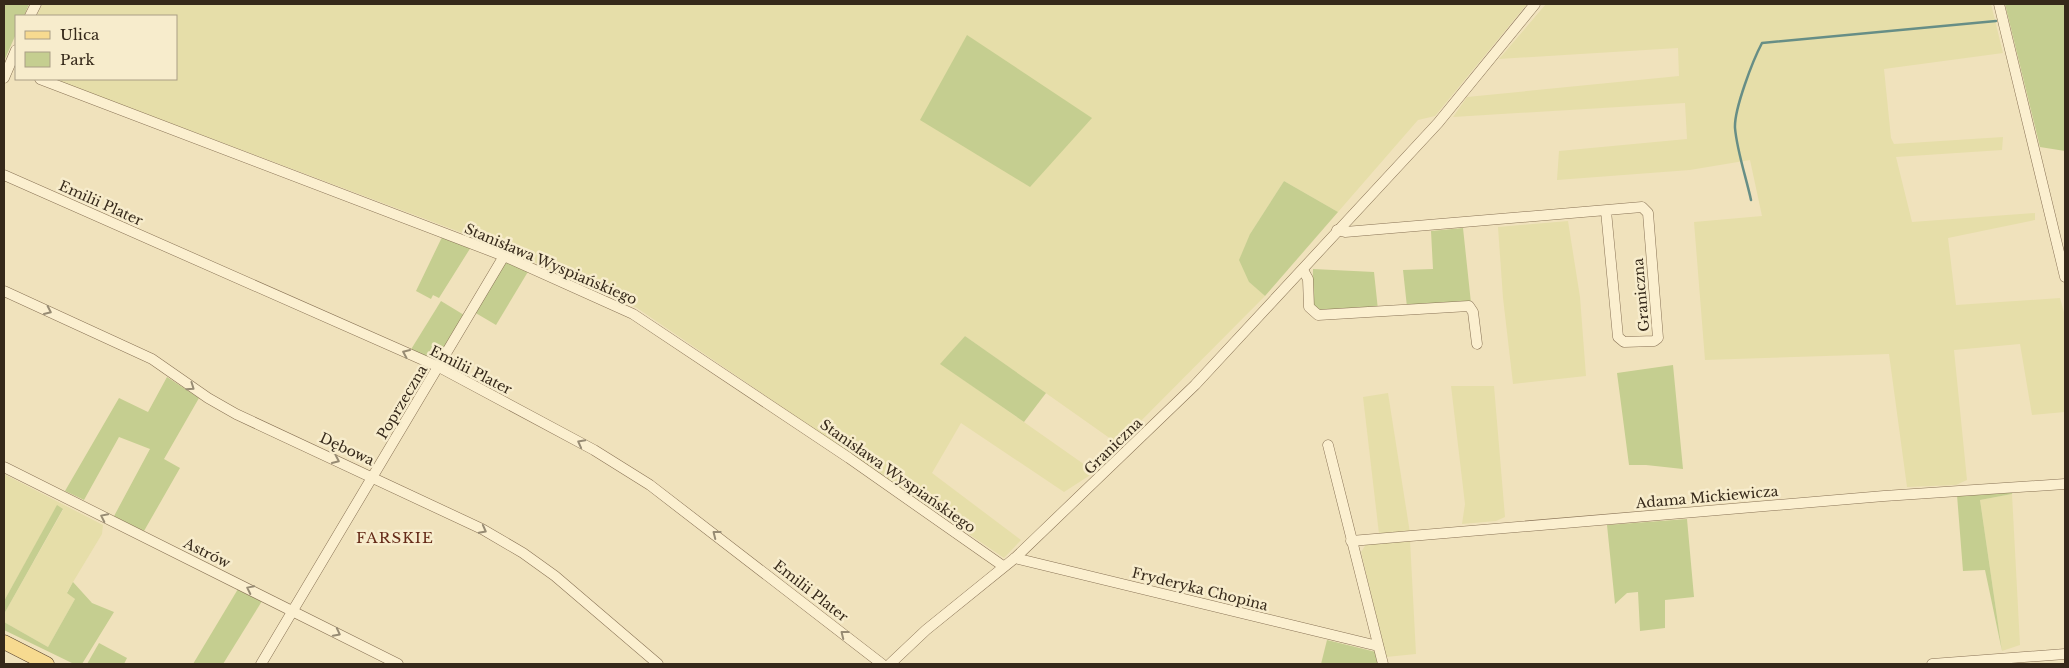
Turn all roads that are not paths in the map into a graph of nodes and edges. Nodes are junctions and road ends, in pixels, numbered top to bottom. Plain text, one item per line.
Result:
1 (1535, 4) edge
2 (1999, 4) edge
3 (13, 68) edge
4 (4, 78) edge
5 (43, 80) edge
6 (4, 175) edge
7 (1606, 211) junction
8 (1337, 230) junction
9 (504, 256) junction
10 (1303, 270) junction
11 (2065, 277) edge
12 (4, 291) edge
13 (1477, 344) dead end
14 (439, 367) junction
15 (1328, 445) dead end
16 (4, 468) edge
17 (374, 477) junction
18 (2065, 484) edge
19 (1351, 541) junction
20 (1015, 558) junction
21 (1003, 566) junction
22 (294, 611) junction
23 (4, 642) edge
24 (1378, 646) junction
25 (2065, 654) edge
26 (48, 664) edge
27 (261, 664) edge
28 (398, 664) edge
29 (658, 664) edge
30 (882, 664) edge
31 (890, 664) edge
32 (1383, 664) edge
33 (1932, 664) edge

1 - 8 street, Graniczna
2 - 11 street
3 - 4 street
5 - 9 street, Stanisława Wyspiańskiego
14 -> 6 street, Emilii Plater
7 - 7 street, Graniczna
7 - 8 street, Graniczna
8 - 10 street, Graniczna
9 - 14 street, Poprzeczna
9 - 21 street, Stanisława Wyspiańskiego
10 - 13 street
10 - 20 street, Graniczna
12 -> 17 street, Dębowa
14 - 17 street, Poprzeczna
30 -> 14 street, Emilii Plater
15 - 19 street
22 -> 16 street, Astrów
17 - 22 street, Poprzeczna
17 -> 29 street, Dębowa
18 - 19 street, Adama Mickiewicza
19 - 24 street
20 - 21 street, Graniczna
20 - 24 street, Fryderyka Chopina
21 - 31 street, Graniczna
22 - 27 street, Poprzeczna
22 -> 28 street, Astrów
23 - 26 main road
24 - 32 street
25 - 33 street

